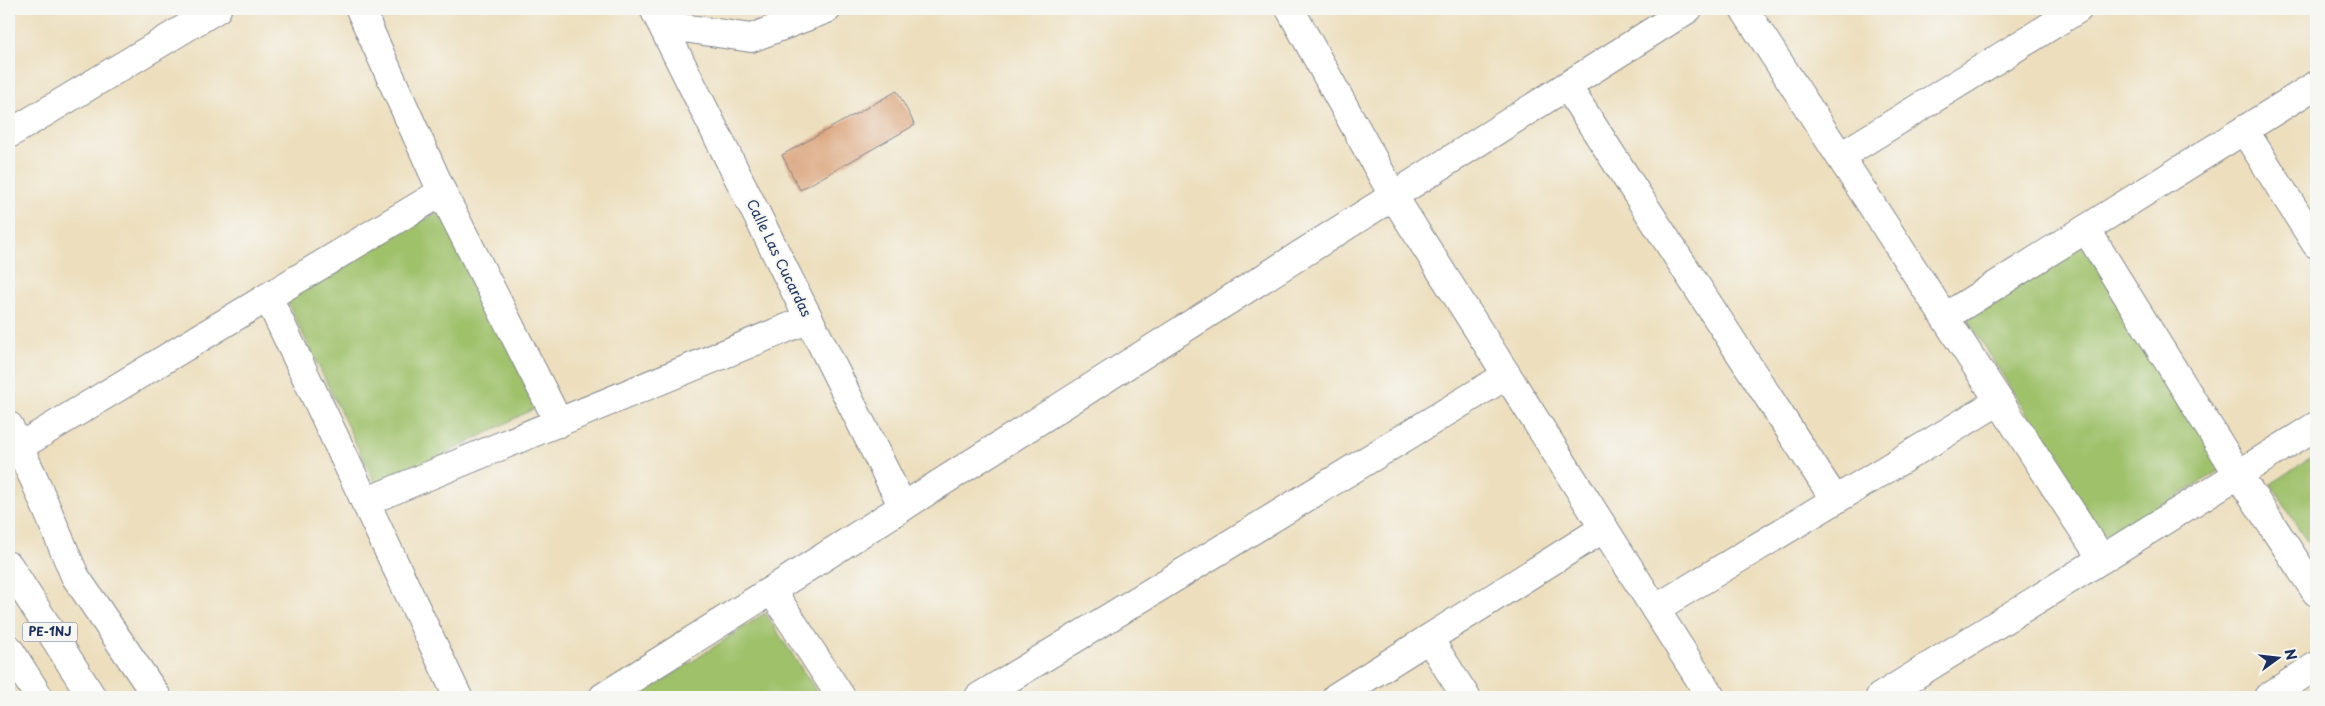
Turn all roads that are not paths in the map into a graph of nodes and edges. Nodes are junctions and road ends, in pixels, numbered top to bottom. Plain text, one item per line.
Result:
1 (217, 9) edge
2 (360, 9) edge
3 (827, 9) edge
4 (1290, 9) edge
5 (1688, 9) edge
6 (1744, 9) edge
7 (2078, 9) edge
8 (659, 17) edge
9 (2316, 85) edge
10 (1567, 86) junction
11 (2244, 130) junction
12 (9, 134) edge
13 (1840, 156) junction
14 (442, 192) junction
15 (1394, 197) junction
16 (2086, 229) junction
17 (2316, 244) edge
18 (268, 297) junction
19 (1945, 316) junction
20 (809, 319) junction
21 (1507, 375) junction
22 (1999, 401) junction
23 (559, 423) junction
24 (2316, 426) edge
25 (12, 442) edge
26 (2238, 474) junction
27 (1834, 500) junction
28 (365, 502) junction
29 (903, 507) junction
30 (1604, 528) junction
31 (2102, 559) junction
32 (9, 566) edge
33 (772, 590) junction
34 (2316, 592) edge
35 (1655, 609) junction
36 (1429, 639) junction
37 (9, 649) edge
38 (2316, 666) edge
39 (609, 696) edge
40 (39, 697) edge
41 (92, 697) edge
42 (157, 697) edge
43 (458, 697) edge
44 (841, 697) edge
45 (979, 697) edge
46 (1336, 697) edge
47 (1466, 697) edge
48 (1712, 697) edge
49 (1880, 697) edge
50 (2268, 697) edge

1 - 12 main road
2 - 14 main road
3 - 8 main road
4 - 15 main road
5 - 10 main road
6 - 13 main road
7 - 13 main road
8 - 20 main road, Calle Las Cucardas
9 - 11 main road
10 - 15 main road
10 - 27 main road
11 - 16 main road
11 - 17 main road
13 - 19 main road
14 - 18 main road
14 - 23 main road
15 - 21 main road
15 - 29 main road
16 - 19 main road
16 - 26 main road
18 - 25 main road
18 - 28 main road
19 - 22 main road
20 - 23 main road
20 - 29 main road, Calle Las Cucardas
21 - 30 main road
21 - 45 main road
22 - 27 main road
22 - 31 main road
23 - 28 main road
24 - 26 main road
25 - 42 main road
26 - 31 main road
26 - 34 main road
27 - 35 main road
28 - 43 main road
29 - 33 main road
30 - 35 main road
30 - 36 main road
31 - 49 main road
32 - 41 main road, PE-1NJ
33 - 39 main road
33 - 44 main road
35 - 48 main road
36 - 46 main road
36 - 47 main road
37 - 40 main road, PE-1NJ
38 - 50 main road

